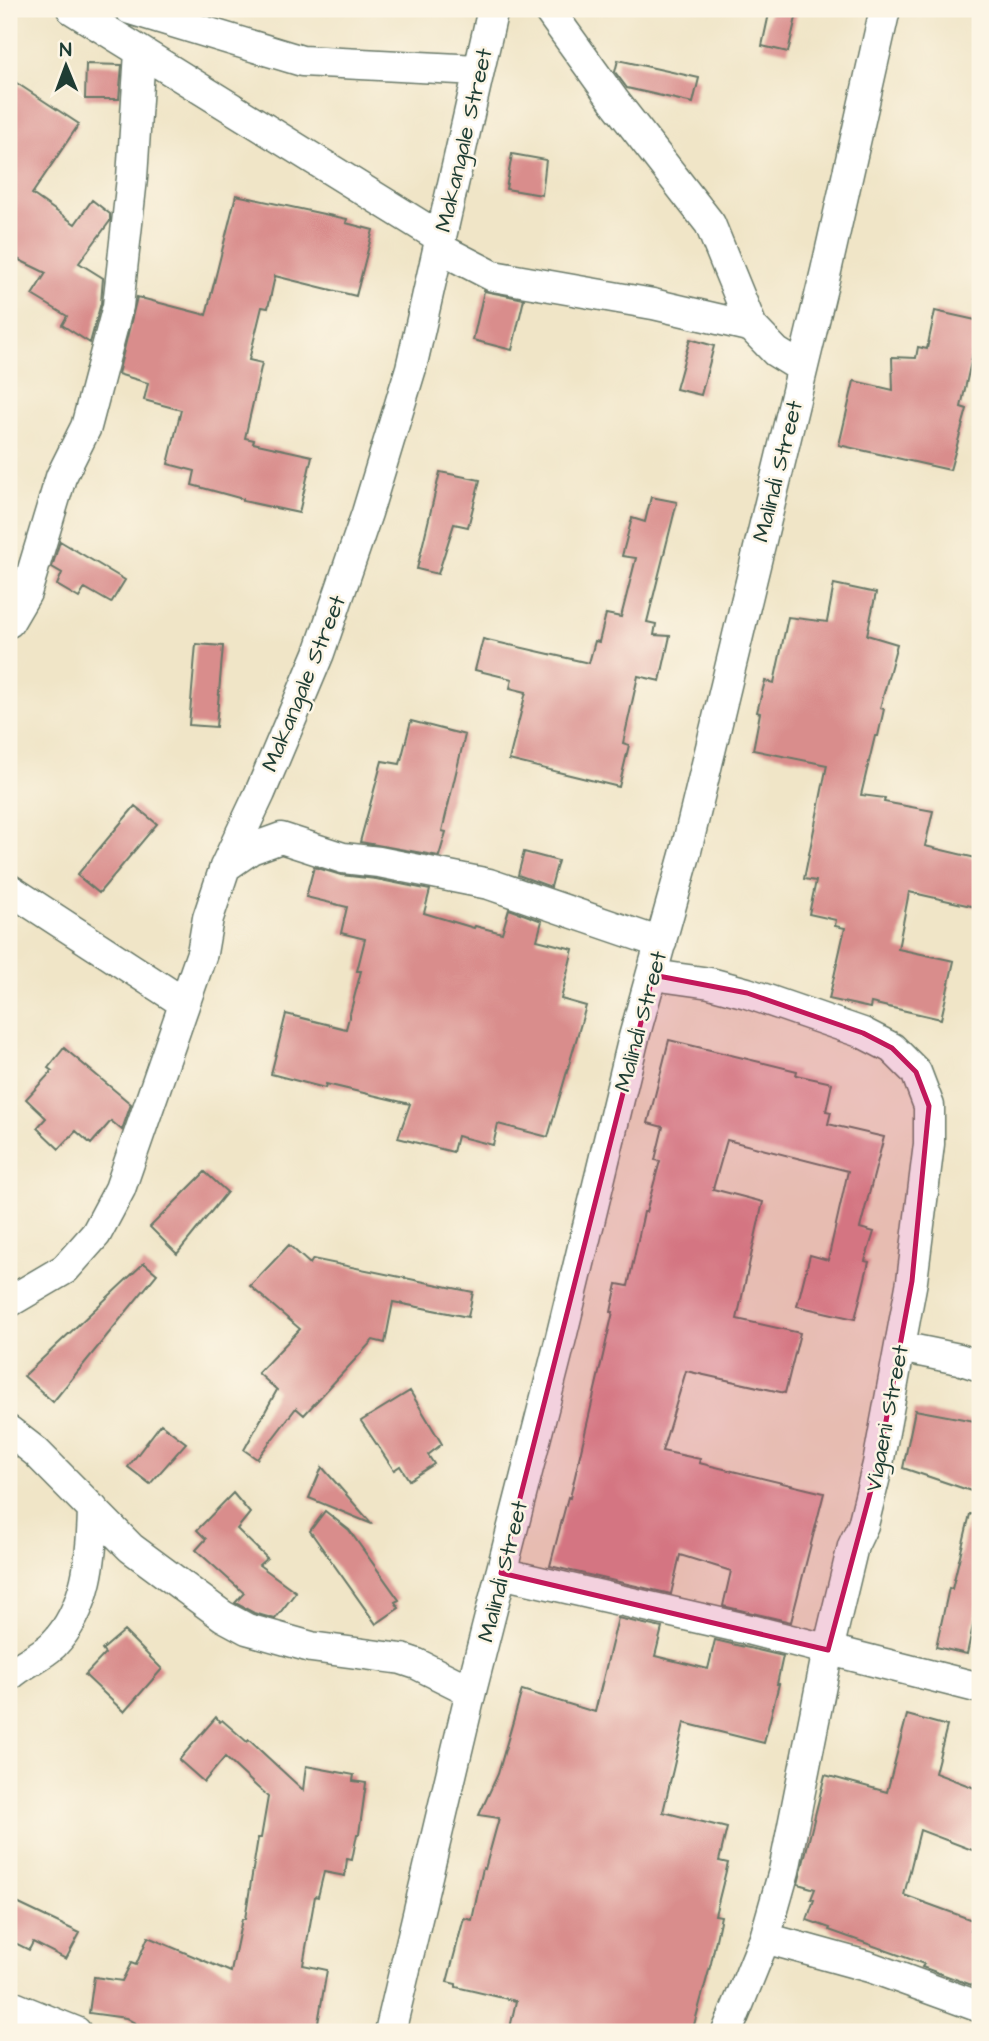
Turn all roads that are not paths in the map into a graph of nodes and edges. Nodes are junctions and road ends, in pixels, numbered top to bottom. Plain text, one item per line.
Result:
1 (72, 9) edge
2 (130, 9) edge
3 (493, 9) edge
4 (548, 9) edge
5 (885, 9) edge
6 (140, 52) junction
7 (478, 70) junction
8 (440, 243) junction
9 (752, 327) junction
10 (802, 368) junction
11 (9, 622) edge
12 (225, 867) junction
13 (9, 889) edge
14 (661, 943) junction
15 (653, 975) junction
16 (184, 1003) junction
17 (9, 1302) edge
18 (900, 1347) junction
19 (980, 1366) edge
20 (9, 1431) edge
21 (93, 1509) junction
22 (501, 1573) junction
23 (828, 1650) junction
24 (9, 1676) edge
25 (980, 1688) edge
26 (471, 1692) junction
27 (765, 1938) junction
28 (9, 2005) edge
29 (980, 2007) edge
30 (76, 2032) edge
31 (390, 2032) edge
32 (727, 2032) edge

1 - 6 street
2 - 7 street
3 - 7 street, Makangale Street
4 - 9 street
5 - 10 street, Malindi Street
6 - 8 street
6 - 11 street
7 - 8 street, Makangale Street
8 - 9 street
8 - 12 street, Makangale Street
9 - 10 street
10 - 14 street, Malindi Street
12 - 14 street
12 - 16 street, Makangale Street
13 - 16 street
14 - 15 street, Malindi Street
15 - 18 street, Vigaeni Street
15 - 22 street, Malindi Street
16 - 17 street, Makangale Street
18 - 19 street
18 - 23 street, Vigaeni Street
20 - 21 street
21 - 24 street
21 - 26 street
22 - 23 street
22 - 26 street, Malindi Street
23 - 25 street
23 - 27 street, Vigaeni Street
26 - 31 street, Malindi Street
27 - 29 street
27 - 32 street, Vigaeni Street
28 - 30 street

